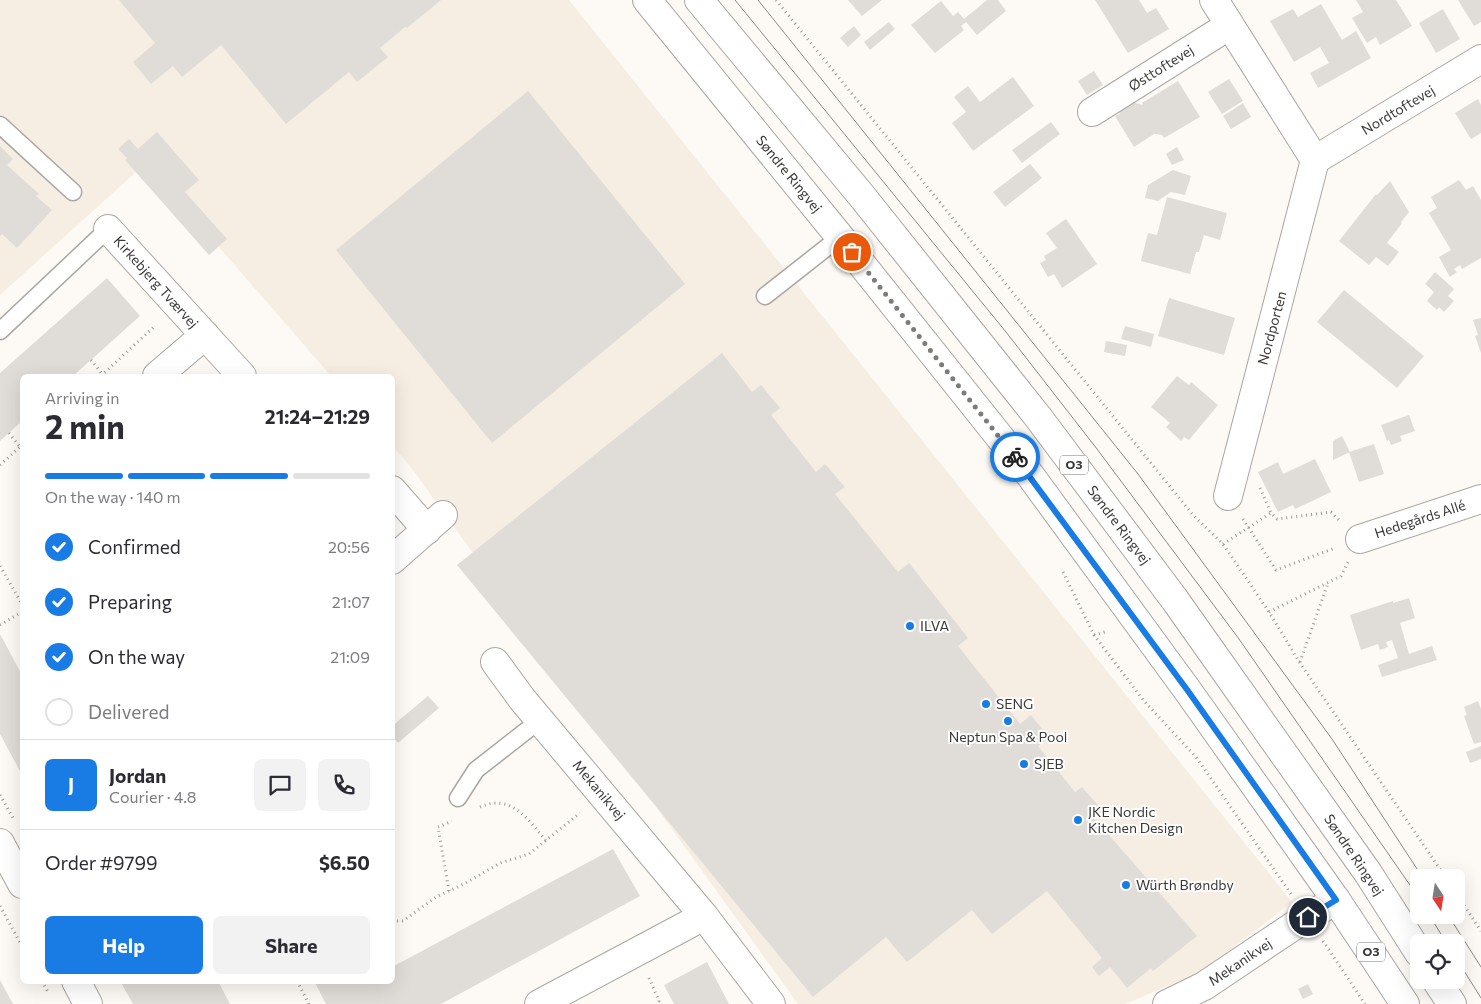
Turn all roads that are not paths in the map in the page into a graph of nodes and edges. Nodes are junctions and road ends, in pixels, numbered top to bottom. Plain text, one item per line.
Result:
1 (647, 0) edge
2 (699, 0) edge
3 (1214, 0) edge
4 (1230, 25) junction
5 (1481, 59) edge
6 (1092, 112) dead end
7 (0, 126) edge
8 (1315, 160) junction
9 (73, 192) dead end
10 (108, 229) joint
11 (840, 237) junction
12 (765, 296) dead end
13 (0, 331) edge
14 (204, 335) junction
15 (159, 374) edge
16 (240, 374) edge
17 (395, 492) edge
18 (1228, 496) dead end
19 (1481, 499) edge
20 (1360, 539) road end
21 (395, 557) edge
22 (495, 662) dead end
23 (540, 720) junction
24 (458, 798) dead end
25 (0, 843) edge
26 (20, 880) edge
27 (1336, 900) junction
28 (704, 916) junction
29 (1410, 939) edge
30 (78, 984) edge
31 (1442, 989) edge
32 (88, 1004) edge
33 (539, 1004) edge
34 (771, 1004) edge
35 (1167, 1004) edge
36 (1405, 1004) edge
37 (1452, 1004) edge

1 - 11 main road, Søndre Ringvej / O3
2 - 29 main road, Søndre Ringvej / O3
3 - 4 main road
4 - 6 main road, Østtoftevej
4 - 8 main road
5 - 8 main road, Nordtoftevej
7 - 9 lane
8 - 18 main road, Nordporten
10 - 13 lane
10 - 14 main road, Kirkebjerg Tværvej
11 - 12 lane
11 - 27 main road, Søndre Ringvej / O3
14 - 15 main road, Kirkebjerg Tværvej
14 - 16 main road, Kirkebjerg Tværvej
17 - 21 main road
19 - 20 main road, Hedegårds Allé
22 - 23 main road, Mekanikvej
23 - 24 lane
23 - 28 main road, Mekanikvej
25 - 26 main road
27 - 35 main road, Mekanikvej
27 - 36 main road, Søndre Ringvej / O3
28 - 33 main road
28 - 34 main road, Mekanikvej
30 - 32 main road
31 - 37 main road

